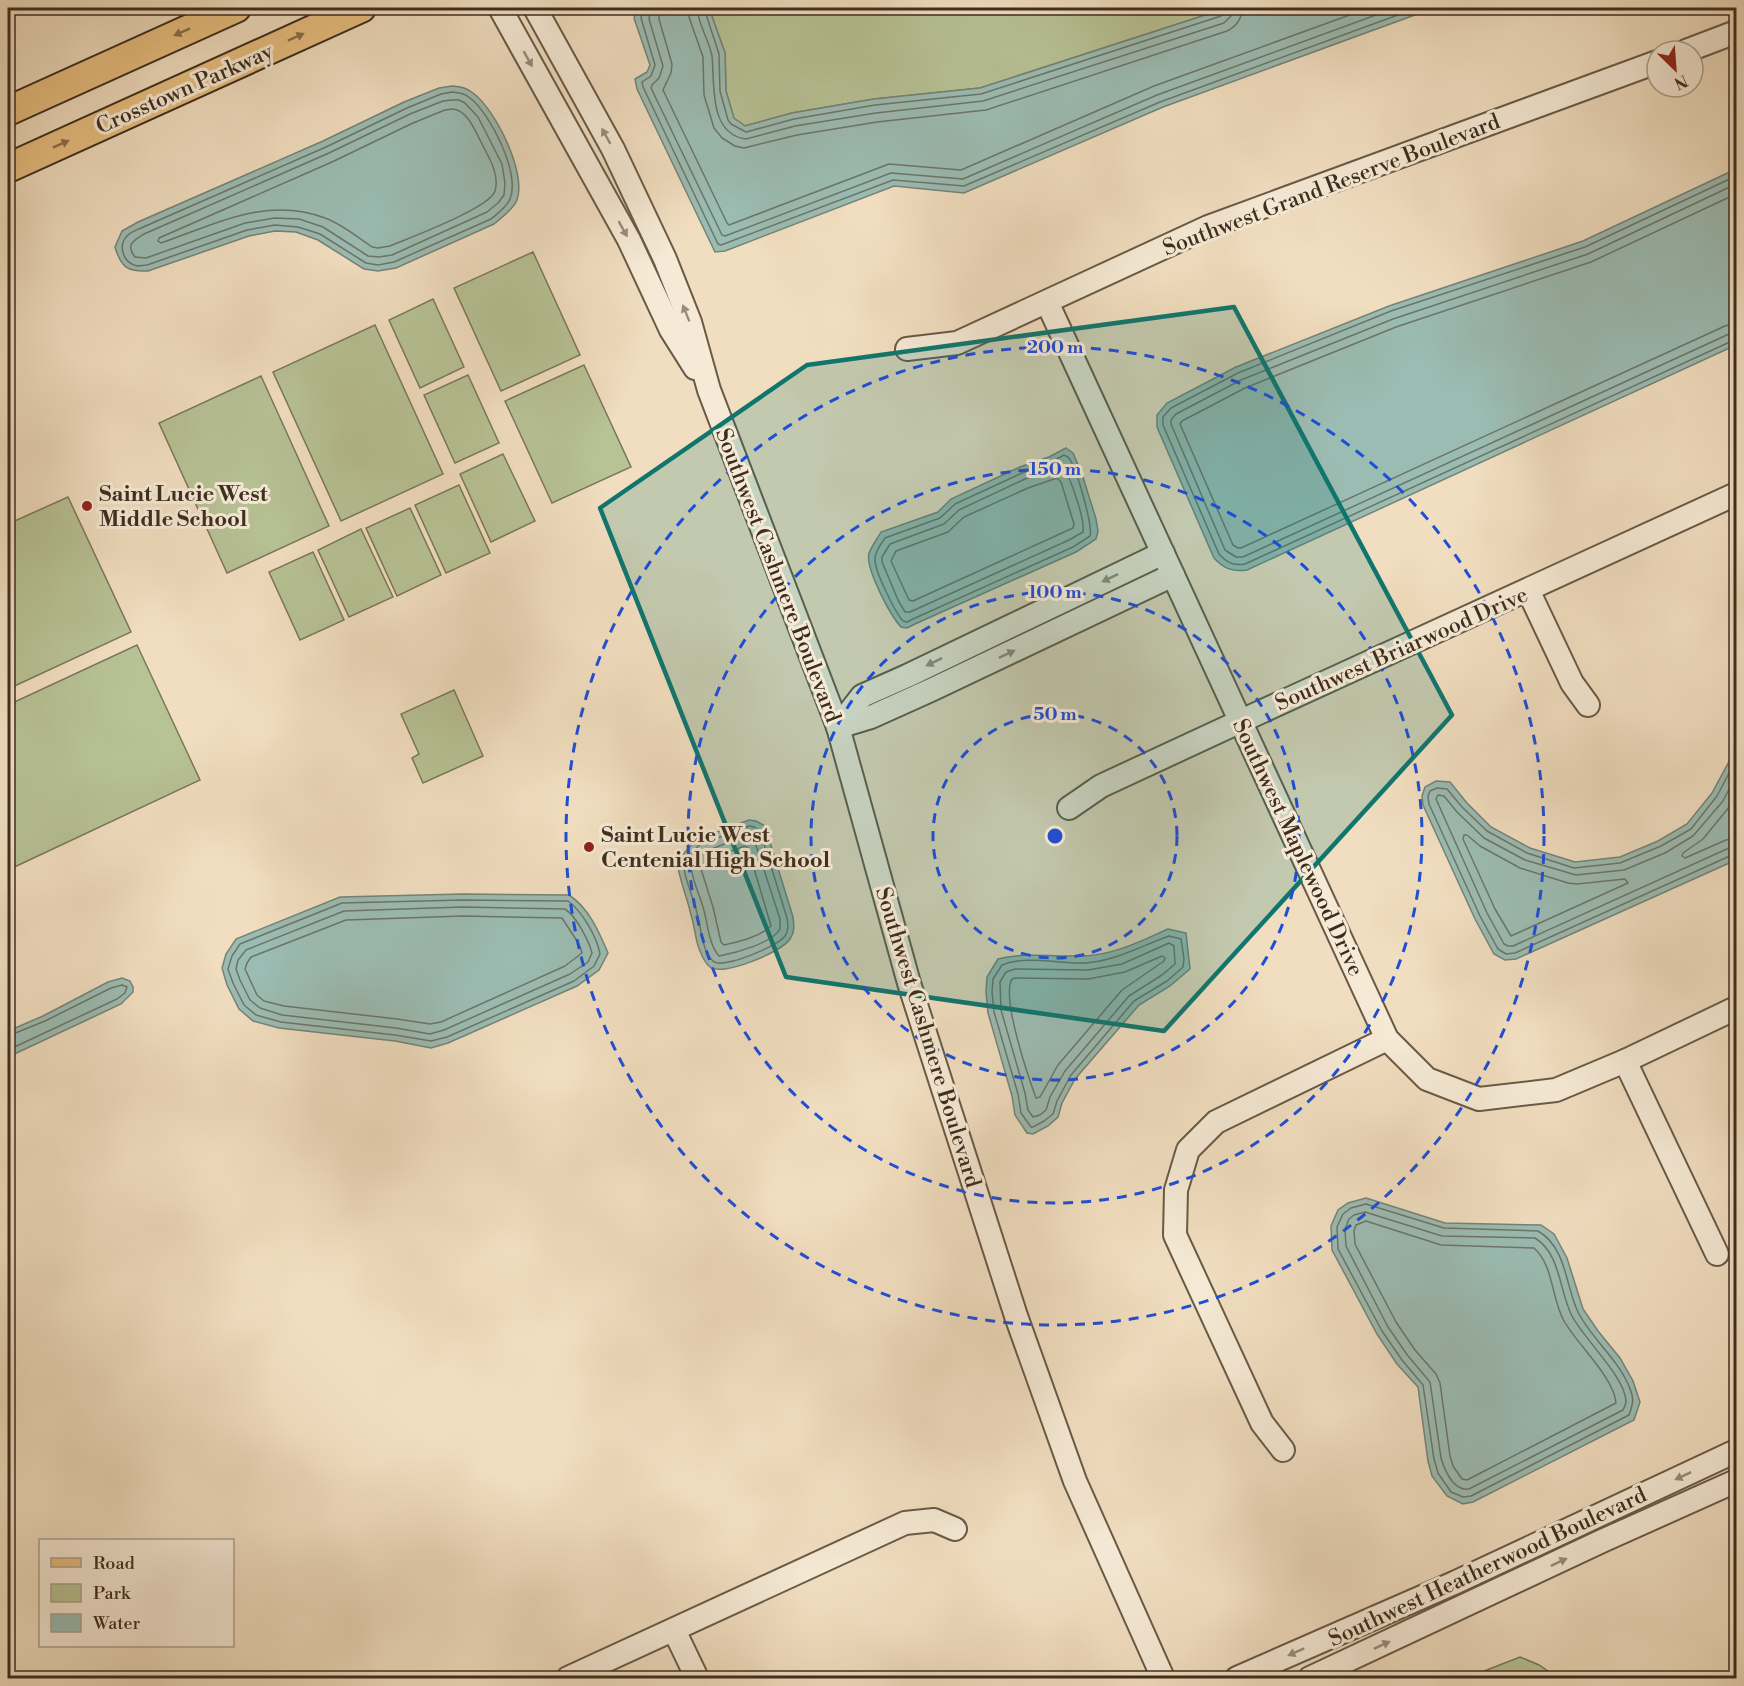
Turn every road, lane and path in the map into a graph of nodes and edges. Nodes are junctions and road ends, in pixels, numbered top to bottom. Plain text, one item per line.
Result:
1 (236, 8) edge
2 (361, 8) edge
3 (500, 8) edge
4 (535, 8) edge
5 (1737, 32) edge
6 (1705, 44) edge
7 (1645, 66) edge
8 (8, 111) edge
9 (8, 168) edge
10 (1047, 302) junction
11 (907, 349) dead end
12 (709, 390) junction
13 (1737, 494) edge
14 (1163, 552) junction
15 (1173, 575) junction
16 (1528, 590) junction
17 (1588, 705) dead end
18 (1241, 720) junction
19 (838, 727) junction
20 (1069, 808) dead end
21 (1737, 1008) edge
22 (1387, 1039) junction
23 (1624, 1061) junction
24 (1717, 1254) dead end
25 (1283, 1450) dead end
26 (1737, 1451) edge
27 (1737, 1481) edge
28 (955, 1529) dead end
29 (674, 1630) junction
30 (568, 1678) edge
31 (697, 1678) edge
32 (1163, 1678) edge
33 (1237, 1678) edge
34 (1310, 1678) edge

1 -> 8 main road
9 -> 2 main road, Crosstown Parkway
3 -> 12 street, Southwest Cashmere Boulevard
12 -> 4 street, Southwest Cashmere Boulevard
5 - 6 street
7 - 10 street, Southwest Grand Reserve Boulevard
10 - 11 street, Southwest Grand Reserve Boulevard
10 - 14 street, Southwest Maplewood Drive
12 - 19 street, Southwest Cashmere Boulevard
13 - 16 street, Southwest Briarwood Drive
14 - 15 street, Southwest Maplewood Drive
14 -> 19 street
15 - 18 street, Southwest Maplewood Drive
19 -> 15 street
16 - 17 street
16 - 18 street, Southwest Briarwood Drive
18 - 20 street, Southwest Briarwood Drive
18 - 22 street, Southwest Maplewood Drive
19 - 32 street, Southwest Cashmere Boulevard
21 - 23 street, Southwest Maplewood Drive
22 - 23 street, Southwest Maplewood Drive
22 - 25 street
23 - 24 street
26 -> 33 street, Southwest Heatherwood Boulevard
34 -> 27 street, Southwest Heatherwood Boulevard
28 - 29 street
29 - 30 street
29 - 31 street

